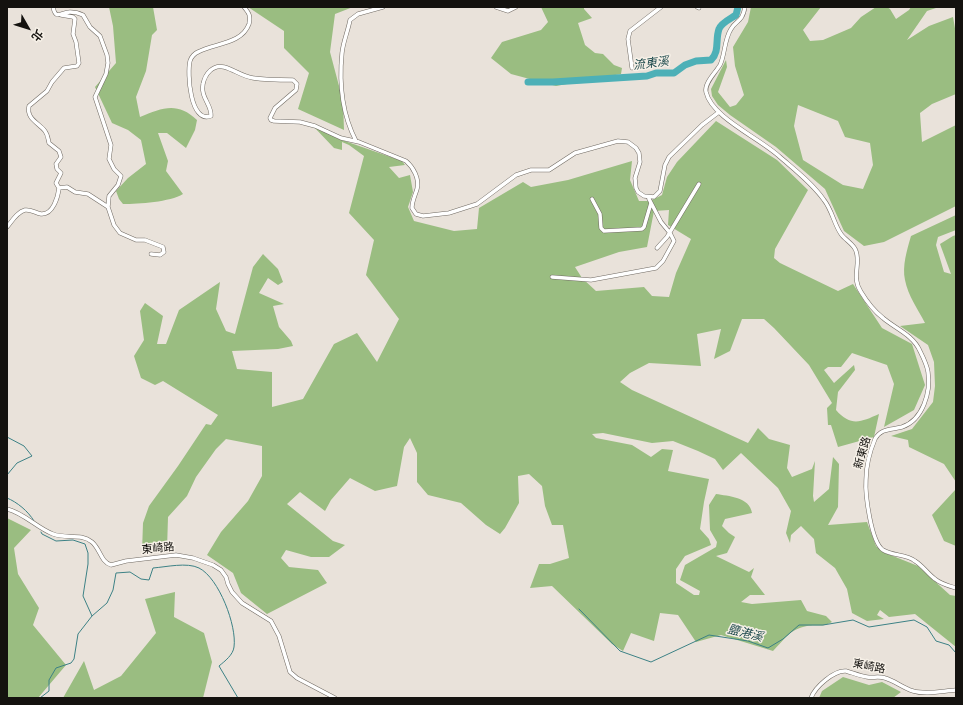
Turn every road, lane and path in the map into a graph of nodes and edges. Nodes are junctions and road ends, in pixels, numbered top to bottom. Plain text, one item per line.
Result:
1 (53, 7) edge
2 (244, 7) edge
3 (383, 7) edge
4 (496, 7) edge
5 (516, 7) edge
6 (661, 7) edge
7 (745, 7) edge
8 (61, 15) junction
9 (632, 68) dead end
10 (719, 112) junction
11 (356, 141) junction
12 (699, 184) dead end
13 (59, 188) junction
14 (648, 197) junction
15 (592, 199) dead end
16 (651, 204) junction
17 (108, 207) junction
18 (7, 227) edge
19 (670, 233) junction
20 (657, 248) dead end
21 (151, 254) dead end
22 (552, 277) dead end
23 (7, 509) edge
24 (956, 588) edge
25 (956, 690) edge
26 (335, 698) edge
27 (811, 698) edge

1 - 8 street
2 - 11 street
3 - 11 street
4 - 5 street
6 - 9 street
7 - 10 street, 新東路
8 - 13 street
8 - 17 street
10 - 14 street
10 - 24 street, 新東路
11 - 14 street
12 - 19 street
13 - 17 street
13 - 18 street
14 - 16 street
15 - 16 street
16 - 19 street
17 - 21 street
19 - 20 street
19 - 22 street
23 - 26 street, 東崎路
25 - 27 street, 東崎路

